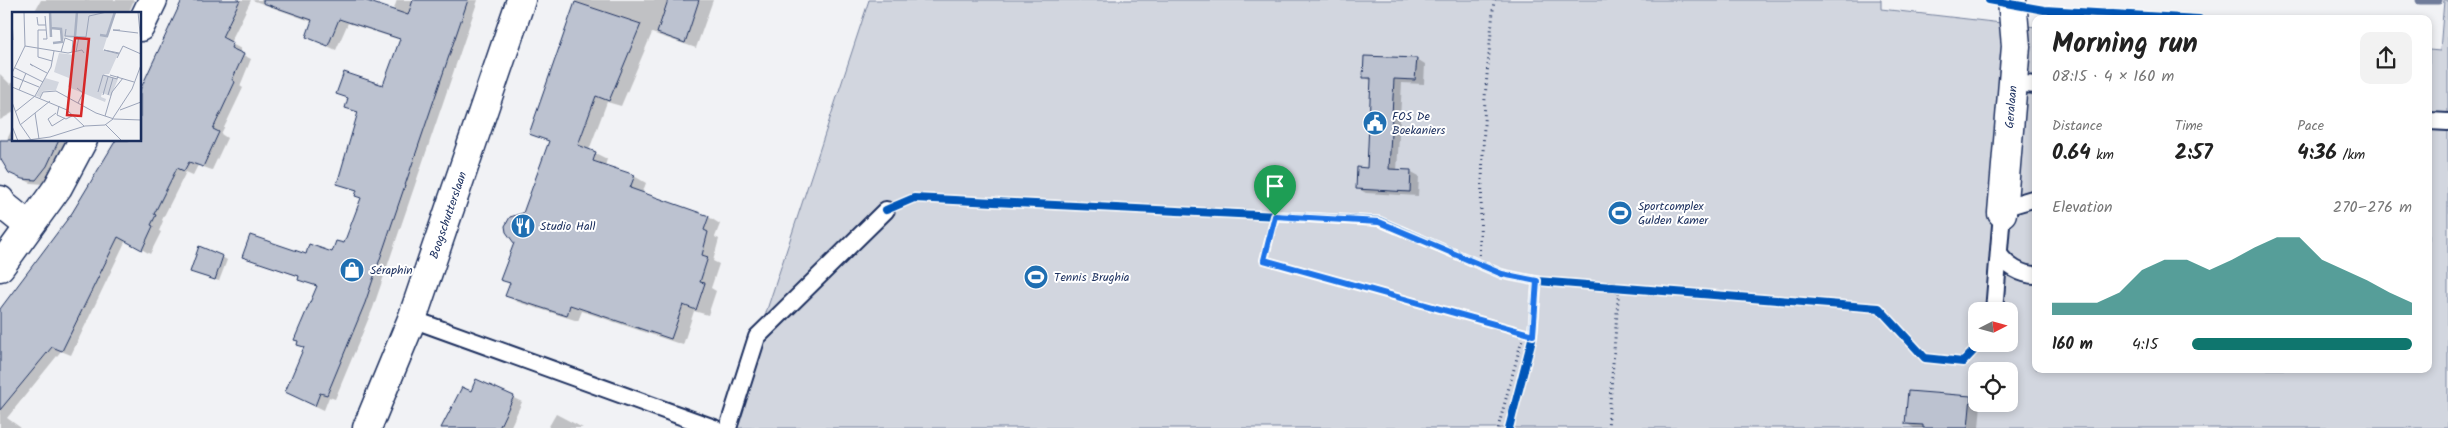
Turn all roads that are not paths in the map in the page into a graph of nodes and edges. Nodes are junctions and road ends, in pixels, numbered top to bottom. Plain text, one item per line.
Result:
1 (153, 0) edge
2 (520, 0) edge
3 (2012, 0) edge
4 (141, 25) edge
5 (2025, 84) edge
6 (2432, 120) edge
7 (2448, 122) edge
8 (82, 141) edge
9 (2032, 199) edge
10 (0, 200) edge
11 (886, 210) dead end
12 (2002, 213) junction
13 (29, 226) junction
14 (1998, 254) junction
15 (0, 267) edge
16 (2032, 275) edge
17 (1995, 302) edge
18 (412, 319) junction
19 (368, 428) edge
20 (714, 428) edge
21 (728, 428) edge

1 - 4 street
2 - 18 street, Boogschutterslaan
3 - 5 street, Geralaan
5 - 12 street, Geralaan
6 - 7 lane
8 - 13 street
9 - 12 lane
10 - 13 street
11 - 21 lane
12 - 14 lane
13 - 15 street
14 - 16 lane
14 - 17 lane
18 - 19 street, Boogschutterslaan
18 - 20 lane

